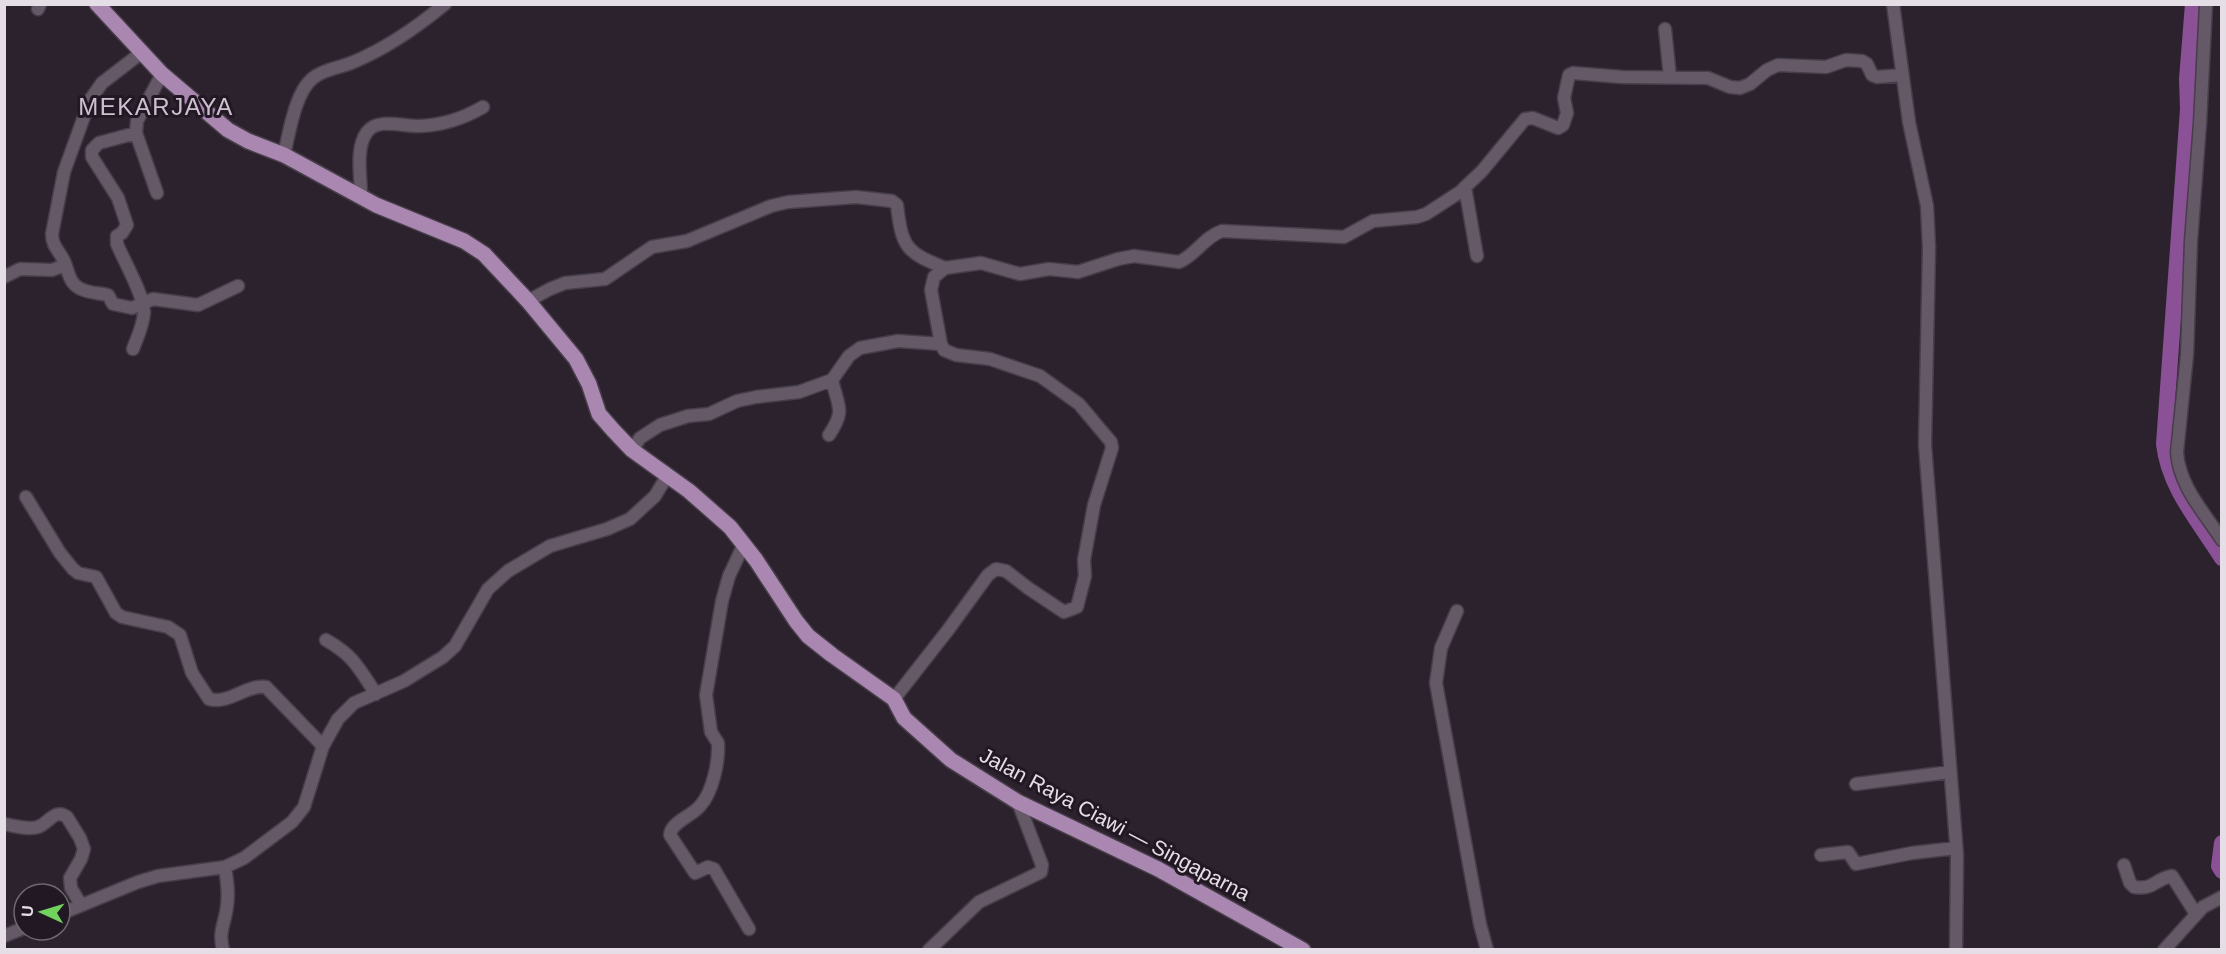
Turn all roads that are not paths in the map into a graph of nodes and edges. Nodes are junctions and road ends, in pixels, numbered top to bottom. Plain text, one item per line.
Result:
1 (97, 4) edge
2 (445, 4) edge
3 (1893, 4) edge
4 (2206, 4) edge
5 (1665, 29) dead end
6 (141, 53) junction
7 (162, 74) junction
8 (1902, 75) junction
9 (1670, 77) junction
10 (483, 107) dead end
11 (136, 133) junction
12 (284, 155) junction
13 (1465, 187) junction
14 (158, 193) dead end
15 (361, 196) junction
16 (1477, 256) dead end
17 (65, 265) junction
18 (945, 268) junction
19 (4, 277) edge
20 (238, 286) dead end
21 (528, 301) junction
22 (143, 303) junction
23 (941, 344) junction
24 (133, 349) dead end
25 (832, 380) junction
26 (829, 435) dead end
27 (632, 450) junction
28 (667, 476) junction
29 (26, 497) dead end
30 (2222, 540) edge
31 (744, 544) junction
32 (1457, 611) dead end
33 (326, 640) dead end
34 (376, 694) junction
35 (894, 699) junction
36 (323, 746) junction
37 (1950, 772) junction
38 (1856, 784) dead end
39 (1018, 801) junction
40 (4, 824) edge
41 (1956, 848) junction
42 (1821, 855) dead end
43 (2124, 865) dead end
44 (225, 867) junction
45 (2222, 897) edge
46 (81, 905) junction
47 (72, 909) edge
48 (2196, 914) junction
49 (749, 929) dead end
50 (223, 950) edge
51 (929, 950) edge
52 (1303, 950) edge
53 (1487, 950) edge
54 (1956, 950) edge
55 (2164, 950) edge

1 - 6 main road, Jalan Raya Ciawi — Singaparna
2 - 12 street
3 - 8 street
4 - 30 street
5 - 9 street
6 - 7 main road, Jalan Raya Ciawi — Singaparna
6 - 17 street
7 - 11 street
7 - 12 main road, Jalan Raya Ciawi — Singaparna
8 - 9 street
8 - 37 street
9 - 13 street
10 - 15 street
11 - 14 street
11 - 22 street
12 - 15 main road, Jalan Raya Ciawi — Singaparna
13 - 16 street
13 - 18 street
15 - 21 main road, Jalan Raya Ciawi — Singaparna
17 - 19 street
17 - 22 street
18 - 21 street
18 - 23 street
20 - 22 street
21 - 27 main road, Jalan Raya Ciawi — Singaparna
22 - 24 street
23 - 25 street
23 - 35 street
25 - 26 street
25 - 27 street
27 - 28 main road, Jalan Raya Ciawi — Singaparna
28 - 31 main road, Jalan Raya Ciawi — Singaparna
28 - 34 street
29 - 36 street
31 - 35 main road, Jalan Raya Ciawi — Singaparna
31 - 49 street
32 - 53 street
33 - 34 street
34 - 36 street
35 - 39 main road, Jalan Raya Ciawi — Singaparna
36 - 44 street
37 - 38 street
37 - 41 street
39 - 51 street
39 - 52 main road, Jalan Raya Ciawi — Singaparna
40 - 46 street
41 - 42 street
41 - 54 street
43 - 48 street
44 - 46 street
44 - 50 street
45 - 48 street
46 - 47 street
48 - 55 street

